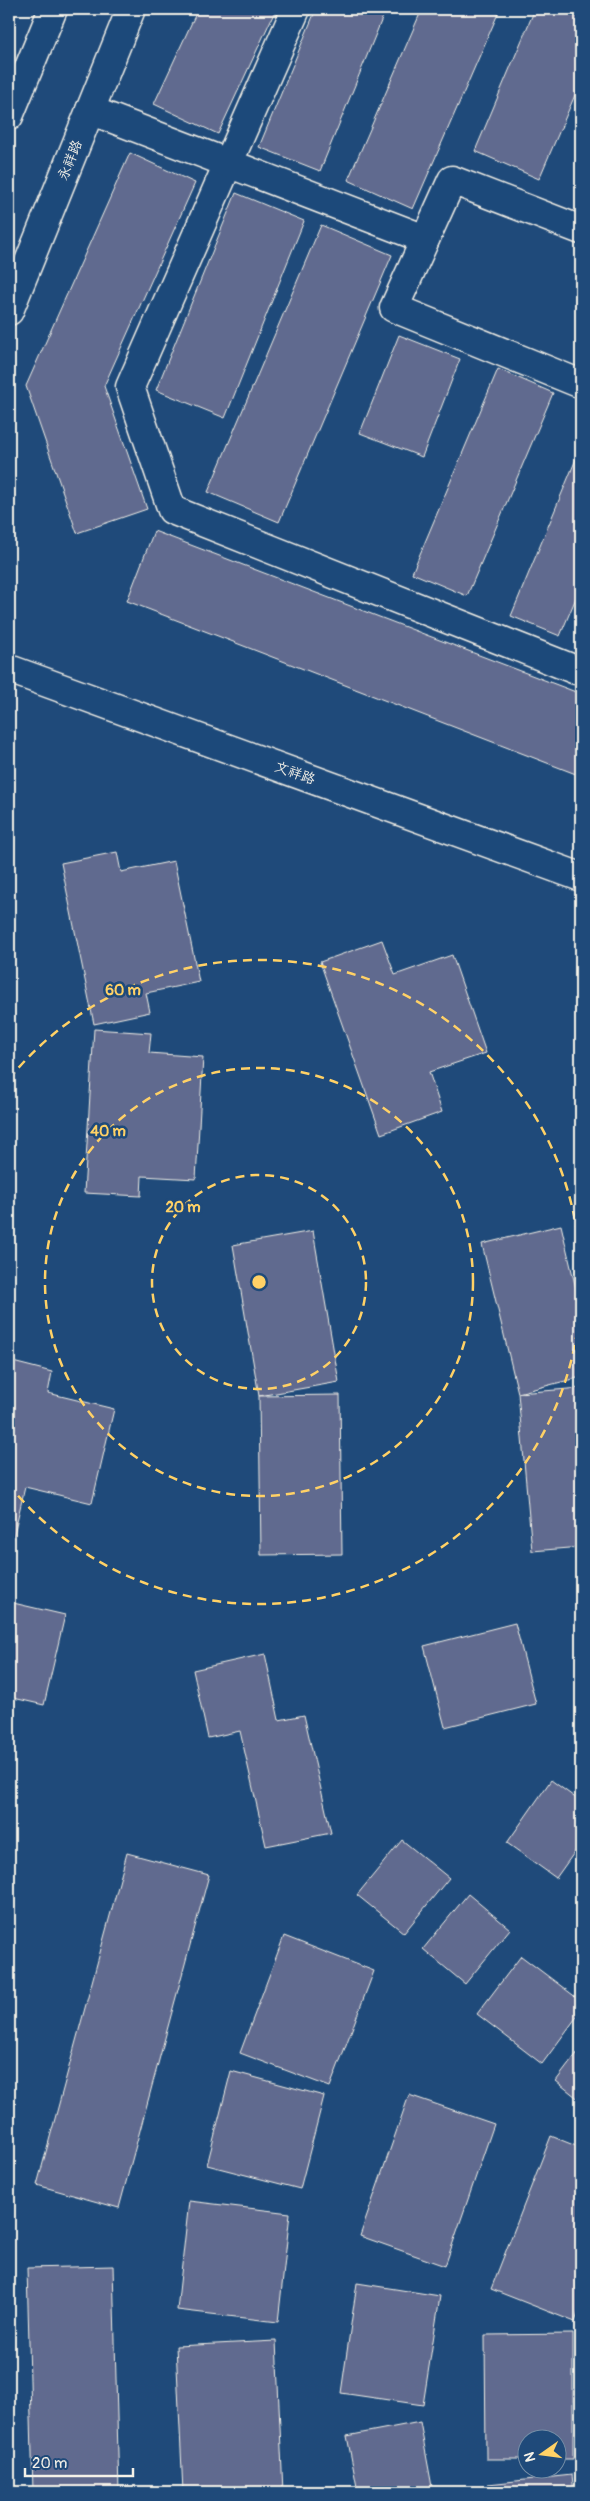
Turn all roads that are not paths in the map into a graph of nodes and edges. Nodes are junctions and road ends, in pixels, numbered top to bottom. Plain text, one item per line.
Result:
1 (53, 9) edge
2 (131, 9) edge
3 (296, 9) edge
4 (90, 110) junction
5 (9, 116) edge
6 (228, 162) junction
7 (581, 230) edge
8 (426, 239) junction
9 (9, 311) edge
10 (581, 384) edge
11 (9, 669) edge
12 (581, 669) edge
13 (581, 877) edge

1 - 5 street
2 - 4 street, 永祥路
3 - 6 street
4 - 6 street
4 - 9 street, 永祥路
6 - 8 street
6 - 12 street
7 - 8 street
8 - 10 street
11 - 13 street, 文祥路

